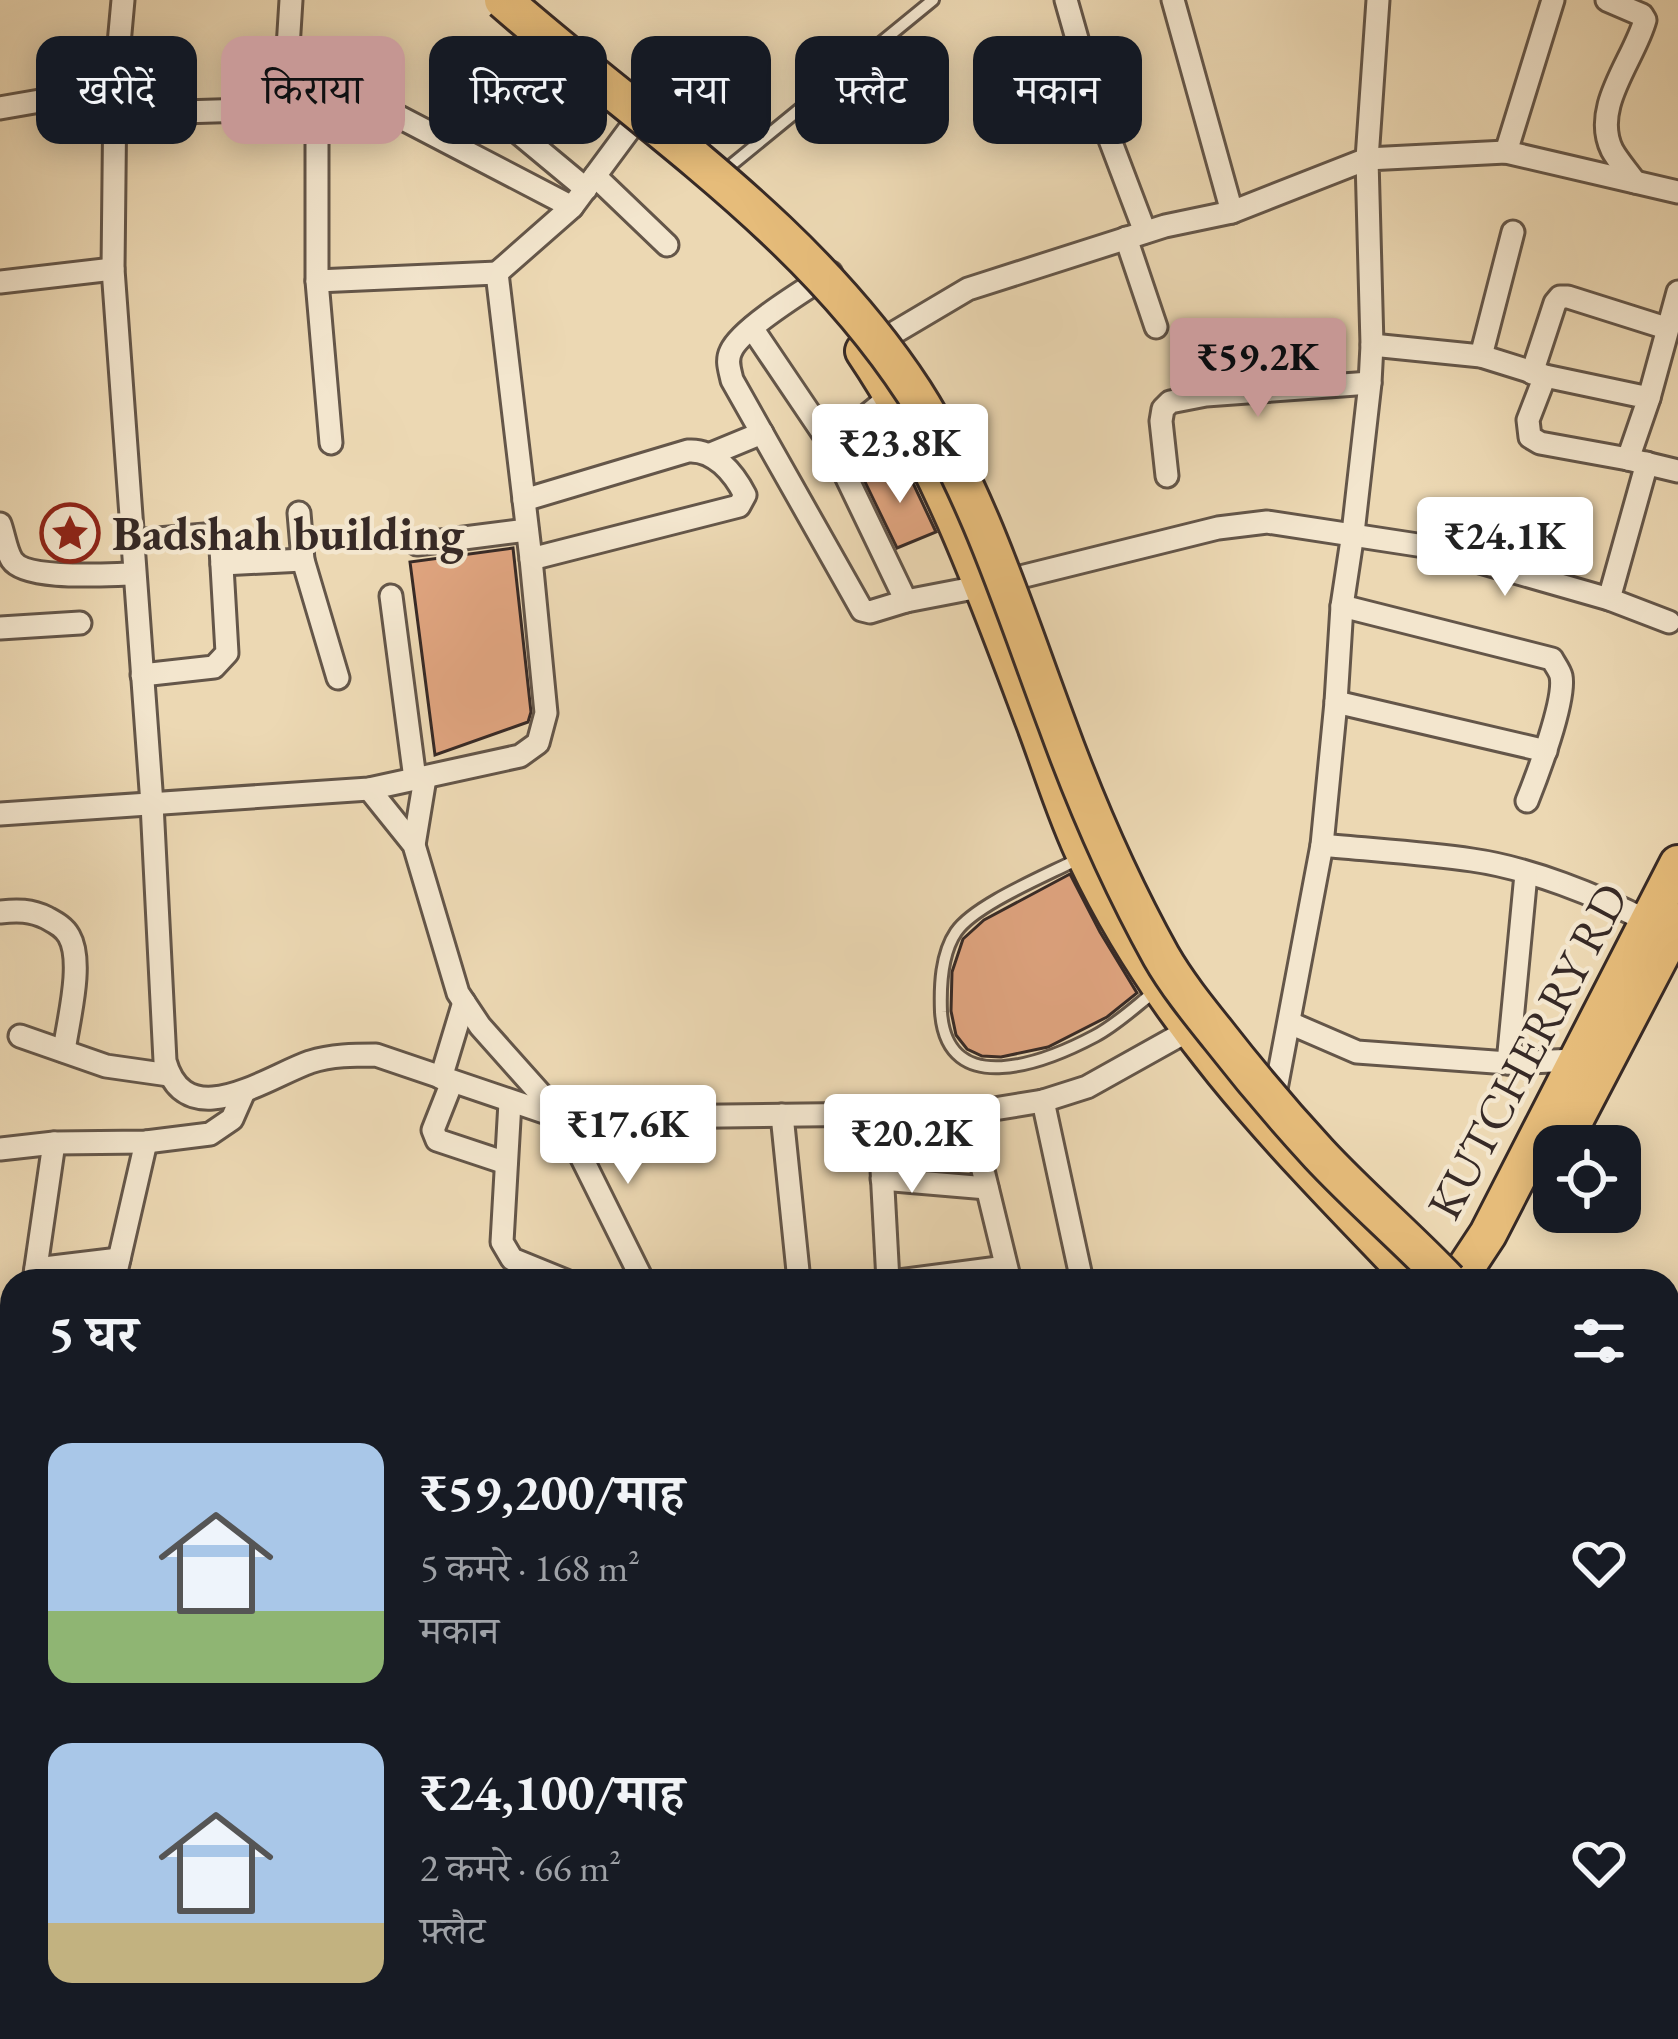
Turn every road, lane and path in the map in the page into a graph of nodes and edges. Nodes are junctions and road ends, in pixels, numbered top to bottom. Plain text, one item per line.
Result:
1 (123, 0) edge
2 (291, 0) edge
3 (483, 0) edge
4 (503, 0) edge
5 (518, 0) edge
6 (933, 0) edge
7 (1066, 0) edge
8 (1174, 0) edge
9 (1378, 0) edge
10 (1552, 0) edge
11 (1607, 0) edge
12 (120, 36) edge
13 (289, 36) edge
14 (36, 101) edge
15 (0, 107) edge
16 (631, 110) edge
17 (405, 114) edge
18 (631, 115) edge
19 (115, 144) edge
20 (317, 144) edge
21 (529, 144) edge
22 (636, 144) edge
23 (666, 144) edge
24 (667, 144) edge
25 (674, 144) edge
26 (1506, 152) junction
27 (1367, 159) junction
28 (721, 173) junction
29 (1635, 182) junction
30 (584, 191) junction
31 (1678, 192) edge
32 (1232, 212) junction
33 (1514, 232) dead end
34 (1136, 235) junction
35 (667, 245) dead end
36 (113, 269) junction
37 (497, 273) junction
38 (821, 279) junction
39 (317, 281) junction
40 (0, 282) edge
41 (1678, 292) edge
42 (1156, 327) dead end
43 (752, 328) junction
44 (1666, 328) junction
45 (887, 337) junction
46 (1372, 345) junction
47 (1480, 356) junction
48 (1539, 374) junction
49 (1370, 383) junction
50 (893, 394) junction
51 (1648, 398) junction
52 (762, 433) junction
53 (331, 443) dead end
54 (831, 446) junction
55 (711, 454) junction
56 (1638, 461) junction
57 (1678, 472) edge
58 (1167, 476) dead end
59 (524, 500) junction
60 (298, 513) dead end
61 (0, 524) edge
62 (526, 530) junction
63 (1353, 533) junction
64 (134, 541) junction
65 (417, 544) dead end
66 (531, 559) junction
67 (303, 560) junction
68 (222, 564) junction
69 (134, 574) junction
70 (1000, 582) junction
71 (391, 596) dead end
72 (1610, 599) junction
73 (906, 601) junction
74 (1342, 606) junction
75 (1669, 622) dead end
76 (80, 623) dead end
77 (0, 628) edge
78 (142, 675) junction
79 (338, 678) dead end
80 (1336, 702) junction
81 (1546, 752) junction
82 (420, 778) junction
83 (369, 789) junction
84 (1527, 801) dead end
85 (152, 804) junction
86 (0, 814) edge
87 (414, 845) junction
88 (1322, 845) junction
89 (1085, 855) junction
90 (1678, 864) edge
91 (1526, 874) junction
92 (1678, 896) edge
93 (0, 912) edge
94 (1663, 922) edge
95 (1159, 988) junction
96 (464, 1002) junction
97 (1201, 1023) junction
98 (1290, 1023) junction
99 (20, 1036) dead end
100 (64, 1051) junction
101 (1575, 1060) junction
102 (1508, 1063) junction
103 (169, 1075) junction
104 (446, 1080) junction
105 (1276, 1090) junction
106 (242, 1094) junction
107 (1043, 1101) junction
108 (510, 1102) junction
109 (969, 1112) junction
110 (879, 1114) junction
111 (782, 1115) junction
112 (562, 1118) junction
113 (1571, 1125) edge
114 (146, 1142) junction
115 (53, 1143) junction
116 (0, 1149) edge
117 (506, 1163) junction
118 (883, 1179) junction
119 (987, 1188) junction
120 (1533, 1197) edge
121 (36, 1269) edge
122 (117, 1269) edge
123 (537, 1269) edge
124 (637, 1269) edge
125 (798, 1269) edge
126 (887, 1269) edge
127 (1007, 1269) edge
128 (1079, 1269) edge
129 (1404, 1269) edge
130 (1418, 1269) edge
131 (1436, 1269) edge
132 (1446, 1269) edge
133 (1466, 1269) edge
134 (1483, 1269) edge
135 (1491, 1269) edge

1 - 12 street
2 - 13 street
3 - 18 highway
4 - 131 highway, bridge
5 - 16 highway
6 - 28 lane
7 - 34 street
8 - 32 street
9 - 27 street
10 - 26 street
11 - 29 street
14 - 15 street
17 - 30 street
19 - 36 street
20 - 39 street
21 - 30 street
22 - 30 street
23 - 130 highway, bridge
24 - 38 highway
25 - 28 highway
26 - 27 street
26 - 29 street
27 - 32 street
27 - 46 street
28 - 38 highway
29 - 31 street
30 - 35 street
30 - 37 street
32 - 34 street
33 - 47 street
34 - 42 street
34 - 45 street
36 - 40 street
36 - 64 street
37 - 39 street
37 - 59 street
38 - 43 street
38 - 45 highway
38 - 50 highway
39 - 53 street
41 - 44 street
43 - 52 street
43 - 54 street
44 - 48 street
44 - 51 street
45 - 70 highway
46 - 47 street
46 - 49 street
47 - 48 street
48 - 51 street
48 - 56 street
49 - 58 street
49 - 63 street
50 - 54 street
50 - 70 highway
51 - 56 street
52 - 55 street
52 - 73 street
54 - 73 street
55 - 59 street
55 - 66 street
56 - 57 street
56 - 72 street
59 - 62 street
60 - 67 street
61 - 69 street
62 - 65 street
62 - 66 street
63 - 70 street
63 - 72 street
63 - 74 street
64 - 68 street
64 - 69 street
66 - 82 street
67 - 68 street
67 - 79 street
68 - 78 street
69 - 78 street
70 - 73 street
70 - 89 highway
70 - 97 highway
71 - 82 street
72 - 75 street
74 - 80 street
74 - 81 street
76 - 77 street
78 - 85 street
80 - 81 street
80 - 88 street
81 - 84 street
82 - 83 street
82 - 87 street
83 - 85 street
83 - 87 street
85 - 86 street
85 - 103 street
87 - 96 street
88 - 91 street
88 - 98 street
89 - 95 highway
89 - 95 lane
90 - 94 highway, KUTCHERRY RD
91 - 94 street
91 - 102 street
92 - 134 highway
93 - 100 street
94 - 101 highway, KUTCHERRY RD
94 - 113 highway
95 - 97 highway
96 - 104 street
96 - 112 street
97 - 105 highway
97 - 107 street
97 - 129 highway
98 - 102 street
98 - 105 street
99 - 100 street
100 - 103 street
101 - 102 street
101 - 133 highway, KUTCHERRY RD
103 - 106 street
104 - 106 street
104 - 108 street
104 - 117 street
105 - 132 highway
106 - 114 street
107 - 109 street
107 - 128 street
108 - 112 street
108 - 117 street
109 - 110 street
109 - 119 street
110 - 111 street
110 - 118 street
111 - 112 street
111 - 125 street
112 - 124 street
114 - 115 street
114 - 122 street
115 - 116 street
115 - 121 street
117 - 123 street
118 - 119 street
118 - 126 street
119 - 127 street
120 - 135 highway

